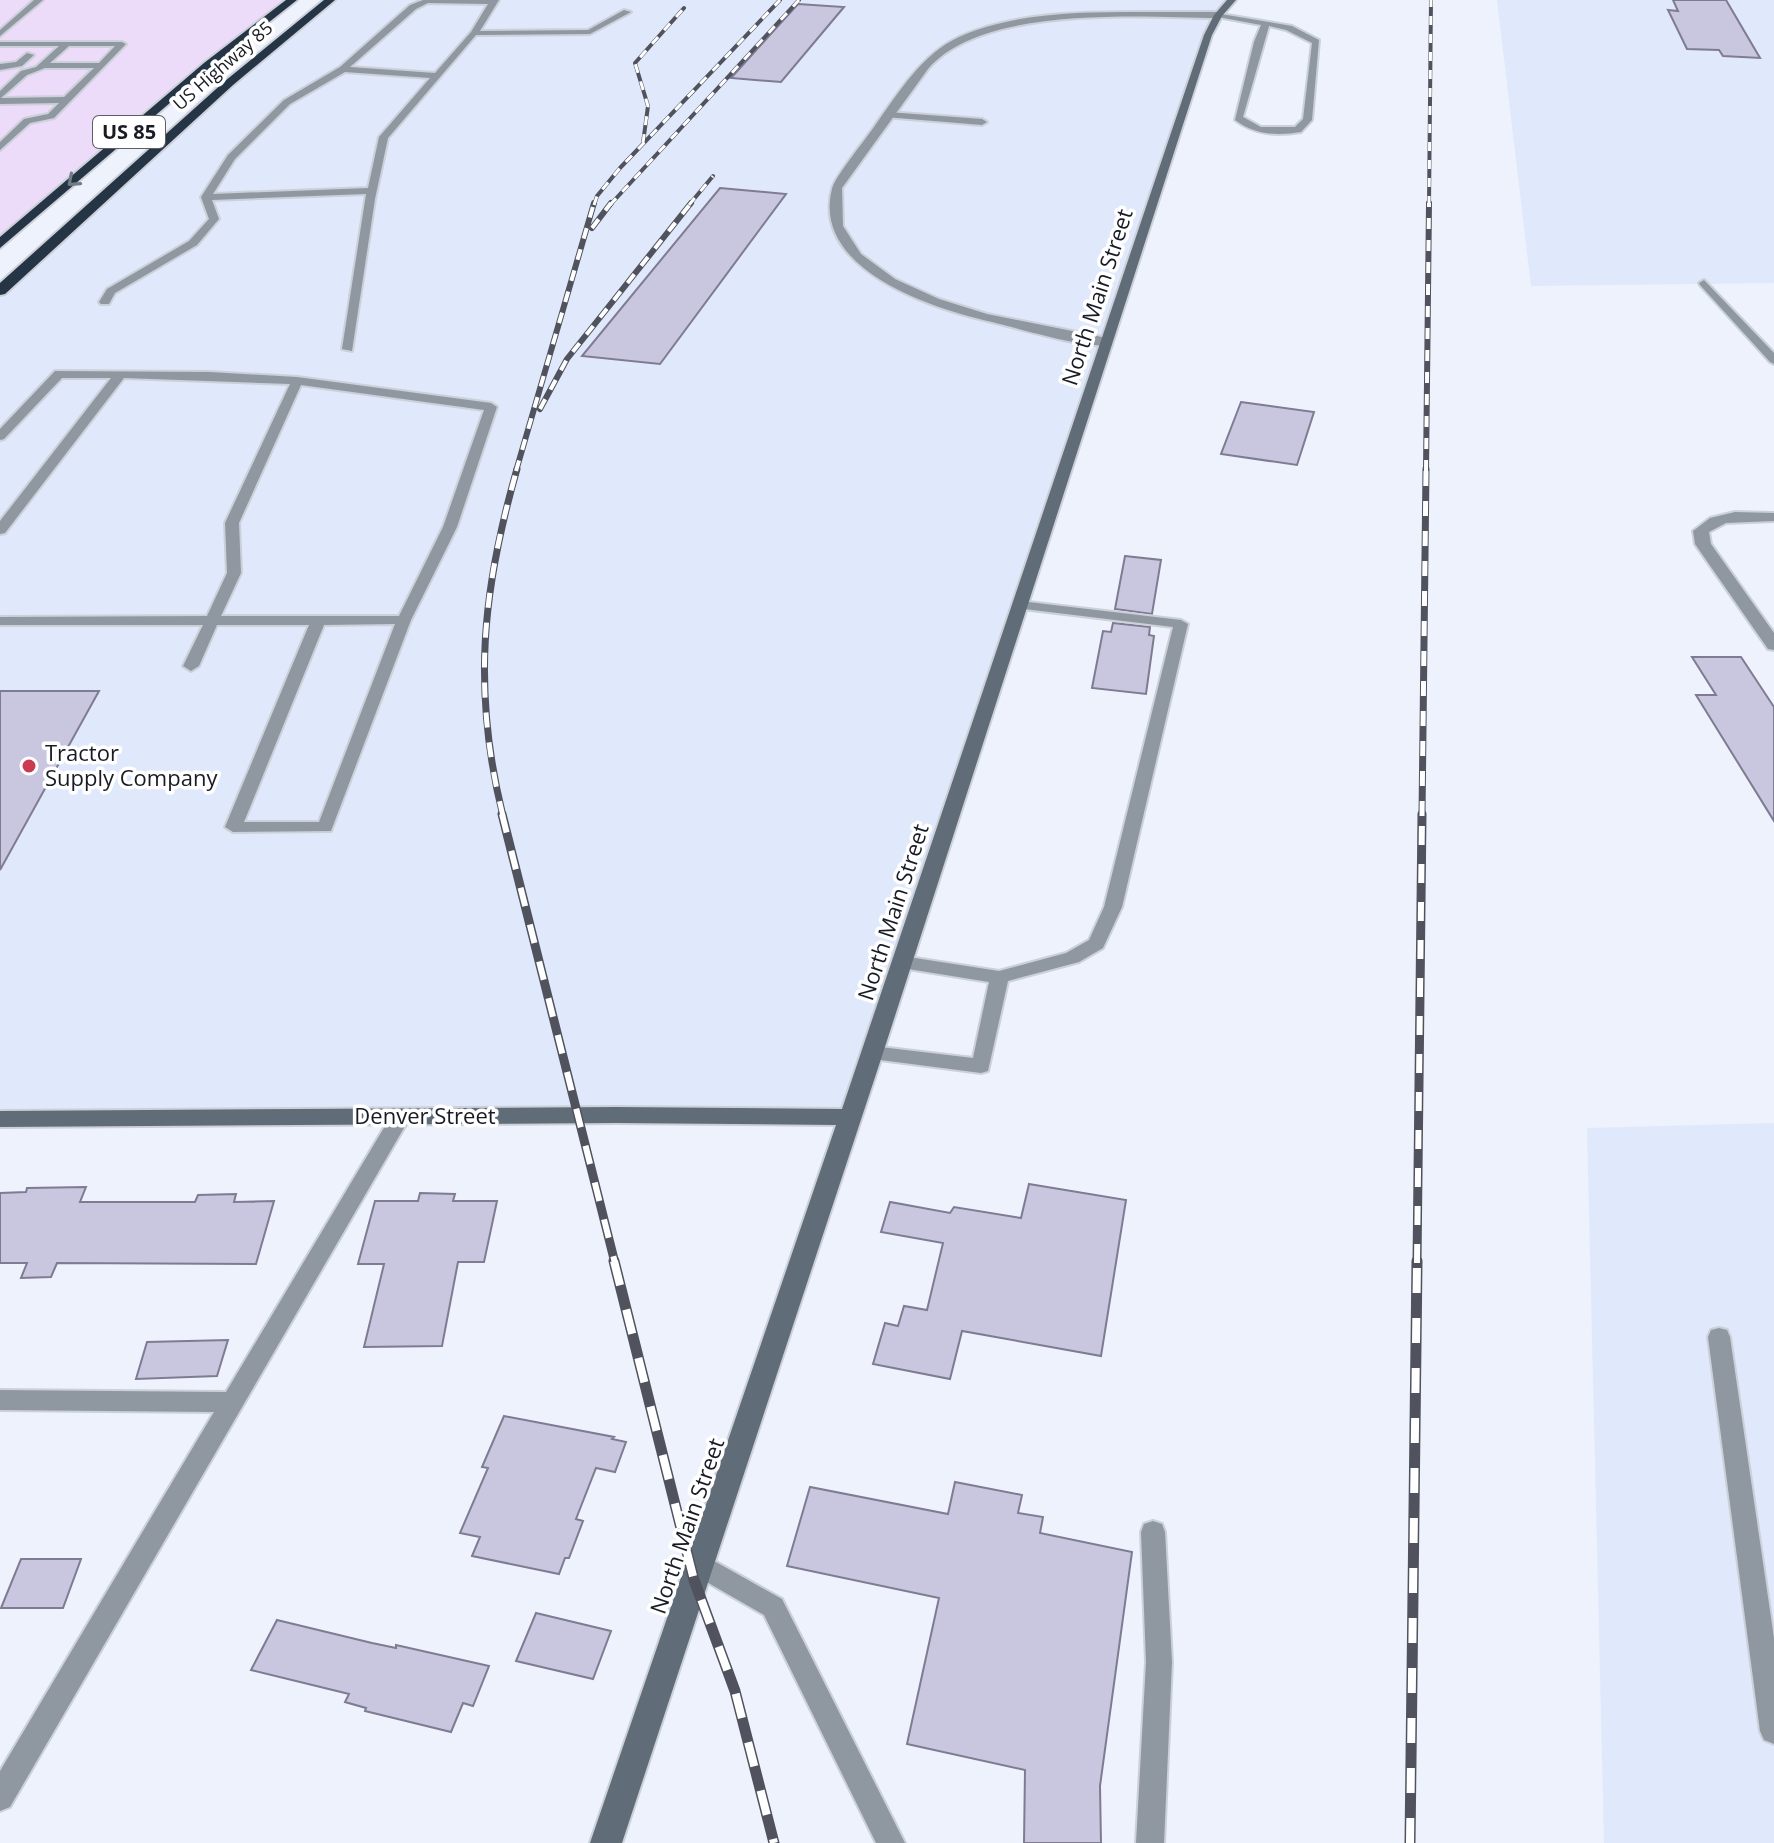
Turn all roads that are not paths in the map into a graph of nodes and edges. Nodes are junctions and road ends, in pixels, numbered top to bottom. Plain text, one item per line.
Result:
1 (39, 0) edge
2 (291, 0) edge
3 (330, 0) edge
4 (495, 1) edge
5 (1225, 8) edge
6 (627, 12) dead end
7 (1266, 23) junction
8 (474, 33) junction
9 (0, 34) edge
10 (0, 44) edge
11 (44, 44) junction
12 (67, 44) junction
13 (0, 55) edge
14 (30, 55) junction
15 (0, 67) edge
16 (43, 69) junction
17 (98, 69) junction
18 (343, 69) junction
19 (78, 73) dead end
20 (438, 76) junction
21 (14, 82) junction
22 (32, 82) dead end
23 (69, 82) dead end
24 (86, 82) junction
25 (20, 92) dead end
26 (60, 92) dead end
27 (77, 92) junction
28 (1, 97) edge
29 (69, 100) junction
30 (888, 115) junction
31 (982, 122) dead end
32 (0, 133) edge
33 (15, 133) junction
34 (0, 147) edge
35 (372, 191) junction
36 (206, 197) junction
37 (0, 244) edge
38 (1704, 283) dead end
39 (0, 291) edge
40 (105, 302) dead end
41 (1107, 342) junction
42 (348, 349) dead end
43 (1774, 360) edge
44 (120, 375) junction
45 (297, 381) junction
46 (0, 436) edge
47 (1774, 517) edge
48 (0, 530) edge
49 (1020, 605) junction
50 (404, 620) junction
51 (0, 621) edge
52 (212, 621) junction
53 (318, 621) junction
54 (1774, 645) edge
55 (191, 666) dead end
56 (902, 962) junction
57 (999, 977) junction
58 (872, 1053) junction
59 (401, 1116) junction
60 (849, 1117) junction
61 (0, 1119) edge
62 (1719, 1337) dead end
63 (0, 1400) edge
64 (232, 1402) junction
65 (1153, 1532) dead end
66 (700, 1565) junction
67 (1774, 1731) edge
68 (0, 1797) edge
69 (606, 1843) edge
70 (891, 1843) edge
71 (1150, 1843) edge

1 - 9 lane
2 -> 37 highway, US Highway 85 / US 85
3 - 39 highway, US Highway 85 / US 85
4 - 8 lane
4 - 18 lane
5 - 7 lane
5 - 30 street
5 - 41 street, North Main Street
6 - 8 lane
7 - 7 lane
8 - 20 lane
10 - 11 lane
11 - 12 lane
11 - 14 lane
12 - 16 lane
12 - 17 lane
13 - 14 lane
14 - 15 lane
16 - 17 lane
16 - 21 lane
17 - 19 lane
17 - 24 lane
18 - 20 lane
18 - 36 lane
20 - 35 lane
21 - 22 lane
21 - 28 lane
23 - 24 lane
24 - 27 lane
25 - 28 lane
26 - 27 lane
27 - 29 lane
28 - 29 lane
29 - 33 lane
30 - 31 lane
30 - 41 street
32 - 33 lane
33 - 34 lane
35 - 36 lane
35 - 42 lane
36 - 40 lane
38 - 43 lane
41 - 49 street, North Main Street
44 - 45 lane
44 - 46 lane
44 - 48 lane
45 - 50 lane
45 - 52 lane
47 - 54 street
49 - 56 street, North Main Street
49 - 57 lane
50 - 53 lane
50 - 53 lane
51 - 52 lane
52 - 53 lane
52 - 55 lane
56 - 57 lane
56 - 58 street, North Main Street
57 - 58 lane
58 - 60 street, North Main Street
59 - 60 street, Denver Street
59 - 61 street, Denver Street
59 - 64 lane
60 - 66 street, North Main Street
62 - 67 lane
63 - 64 lane
64 - 68 lane
65 - 71 lane
66 - 69 street, North Main Street
66 - 70 lane

